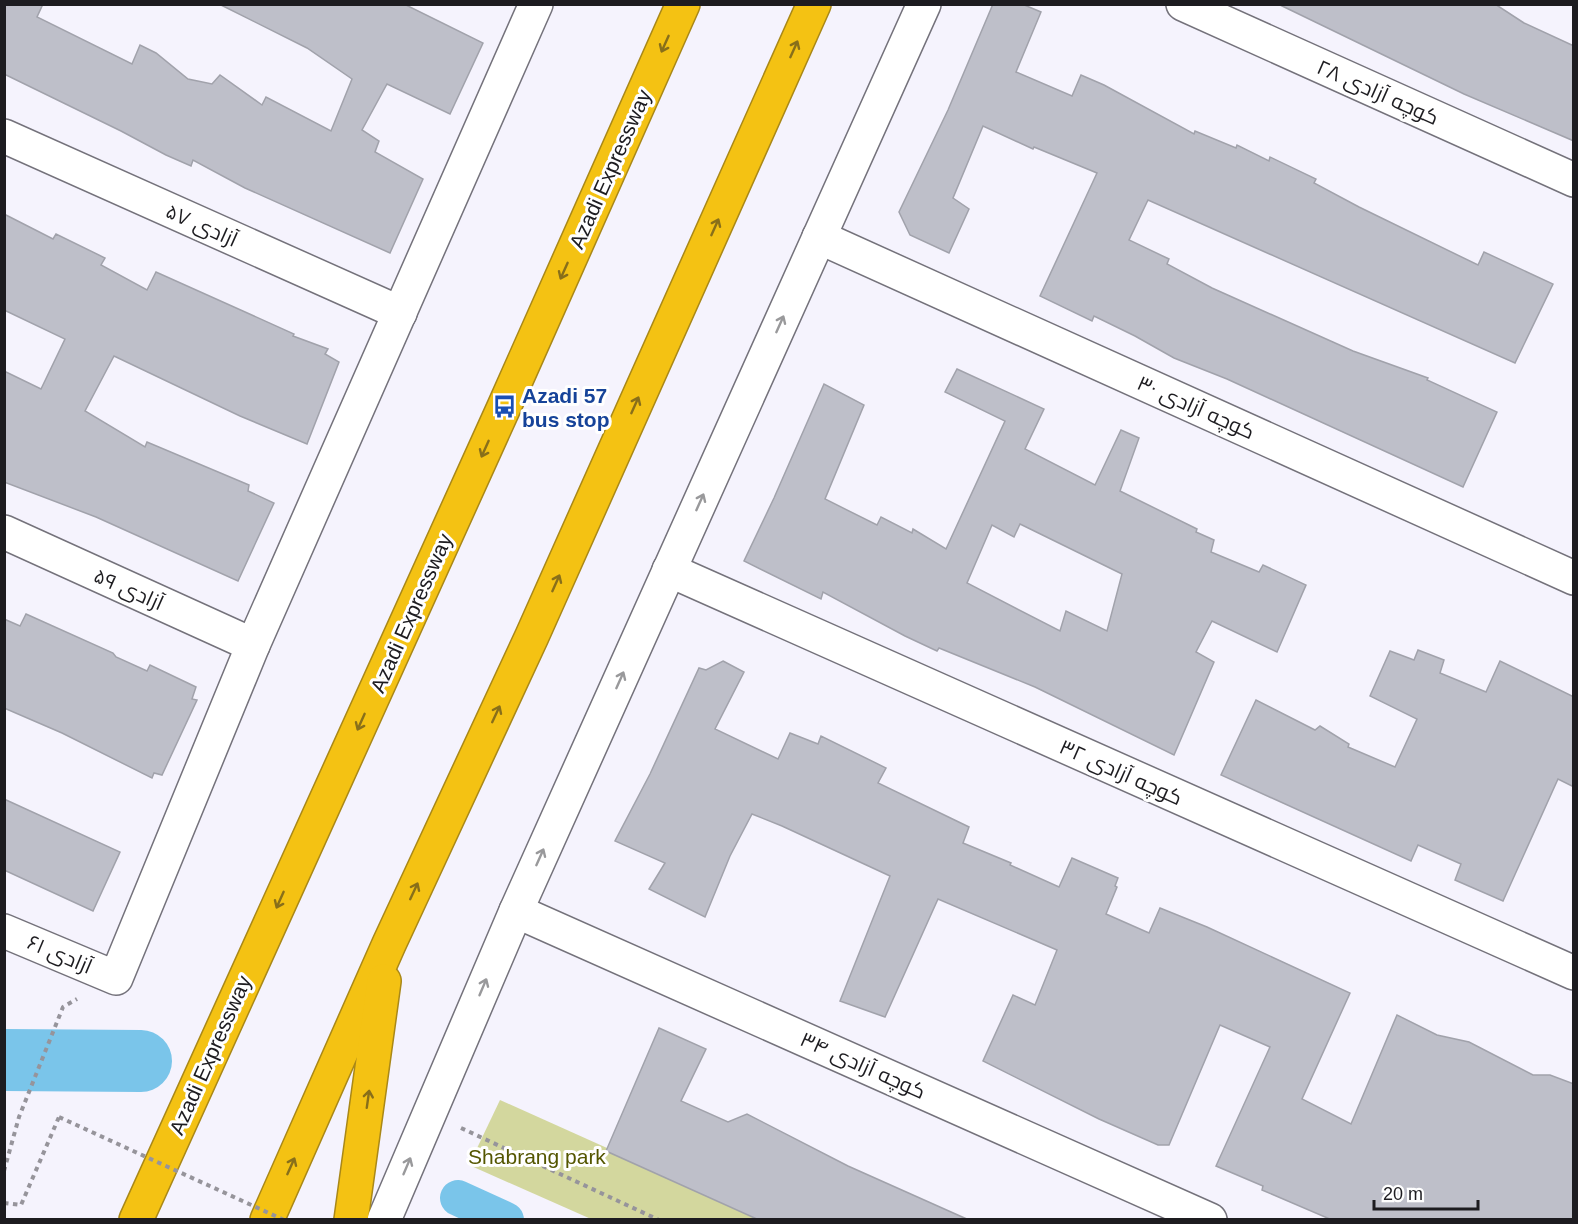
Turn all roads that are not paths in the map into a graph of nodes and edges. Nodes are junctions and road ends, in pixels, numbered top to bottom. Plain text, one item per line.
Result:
1 (536, 4) edge
2 (683, 4) edge
3 (814, 4) edge
4 (924, 4) edge
5 (1183, 4) edge
6 (4, 136) edge
7 (1574, 180) edge
8 (819, 237) junction
9 (400, 313) junction
10 (4, 532) edge
11 (669, 570) junction
12 (1574, 578) edge
13 (253, 645) junction
14 (516, 911) junction
15 (4, 931) edge
16 (390, 944) junction
17 (1574, 973) edge
18 (136, 1220) edge
19 (267, 1220) edge
20 (351, 1220) edge
21 (384, 1220) edge
22 (1210, 1220) edge

1 - 9 street
2 -> 18 highway, Azadi Expressway
16 -> 3 highway
4 - 8 street
5 - 7 street, کوچه آزادی ۲۸
6 - 9 street, آزادی ۵۷
11 -> 8 street
8 - 12 street, کوچه آزادی ۳۰
9 - 13 street
10 - 13 street, آزادی ۵۹
14 -> 11 street
11 - 17 street, کوچه آزادی ۳۲
13 - 15 street, آزادی ۶۱
21 -> 14 street
14 - 22 street, کوچه آزادی ۳۴
19 -> 16 highway
20 -> 16 highway

